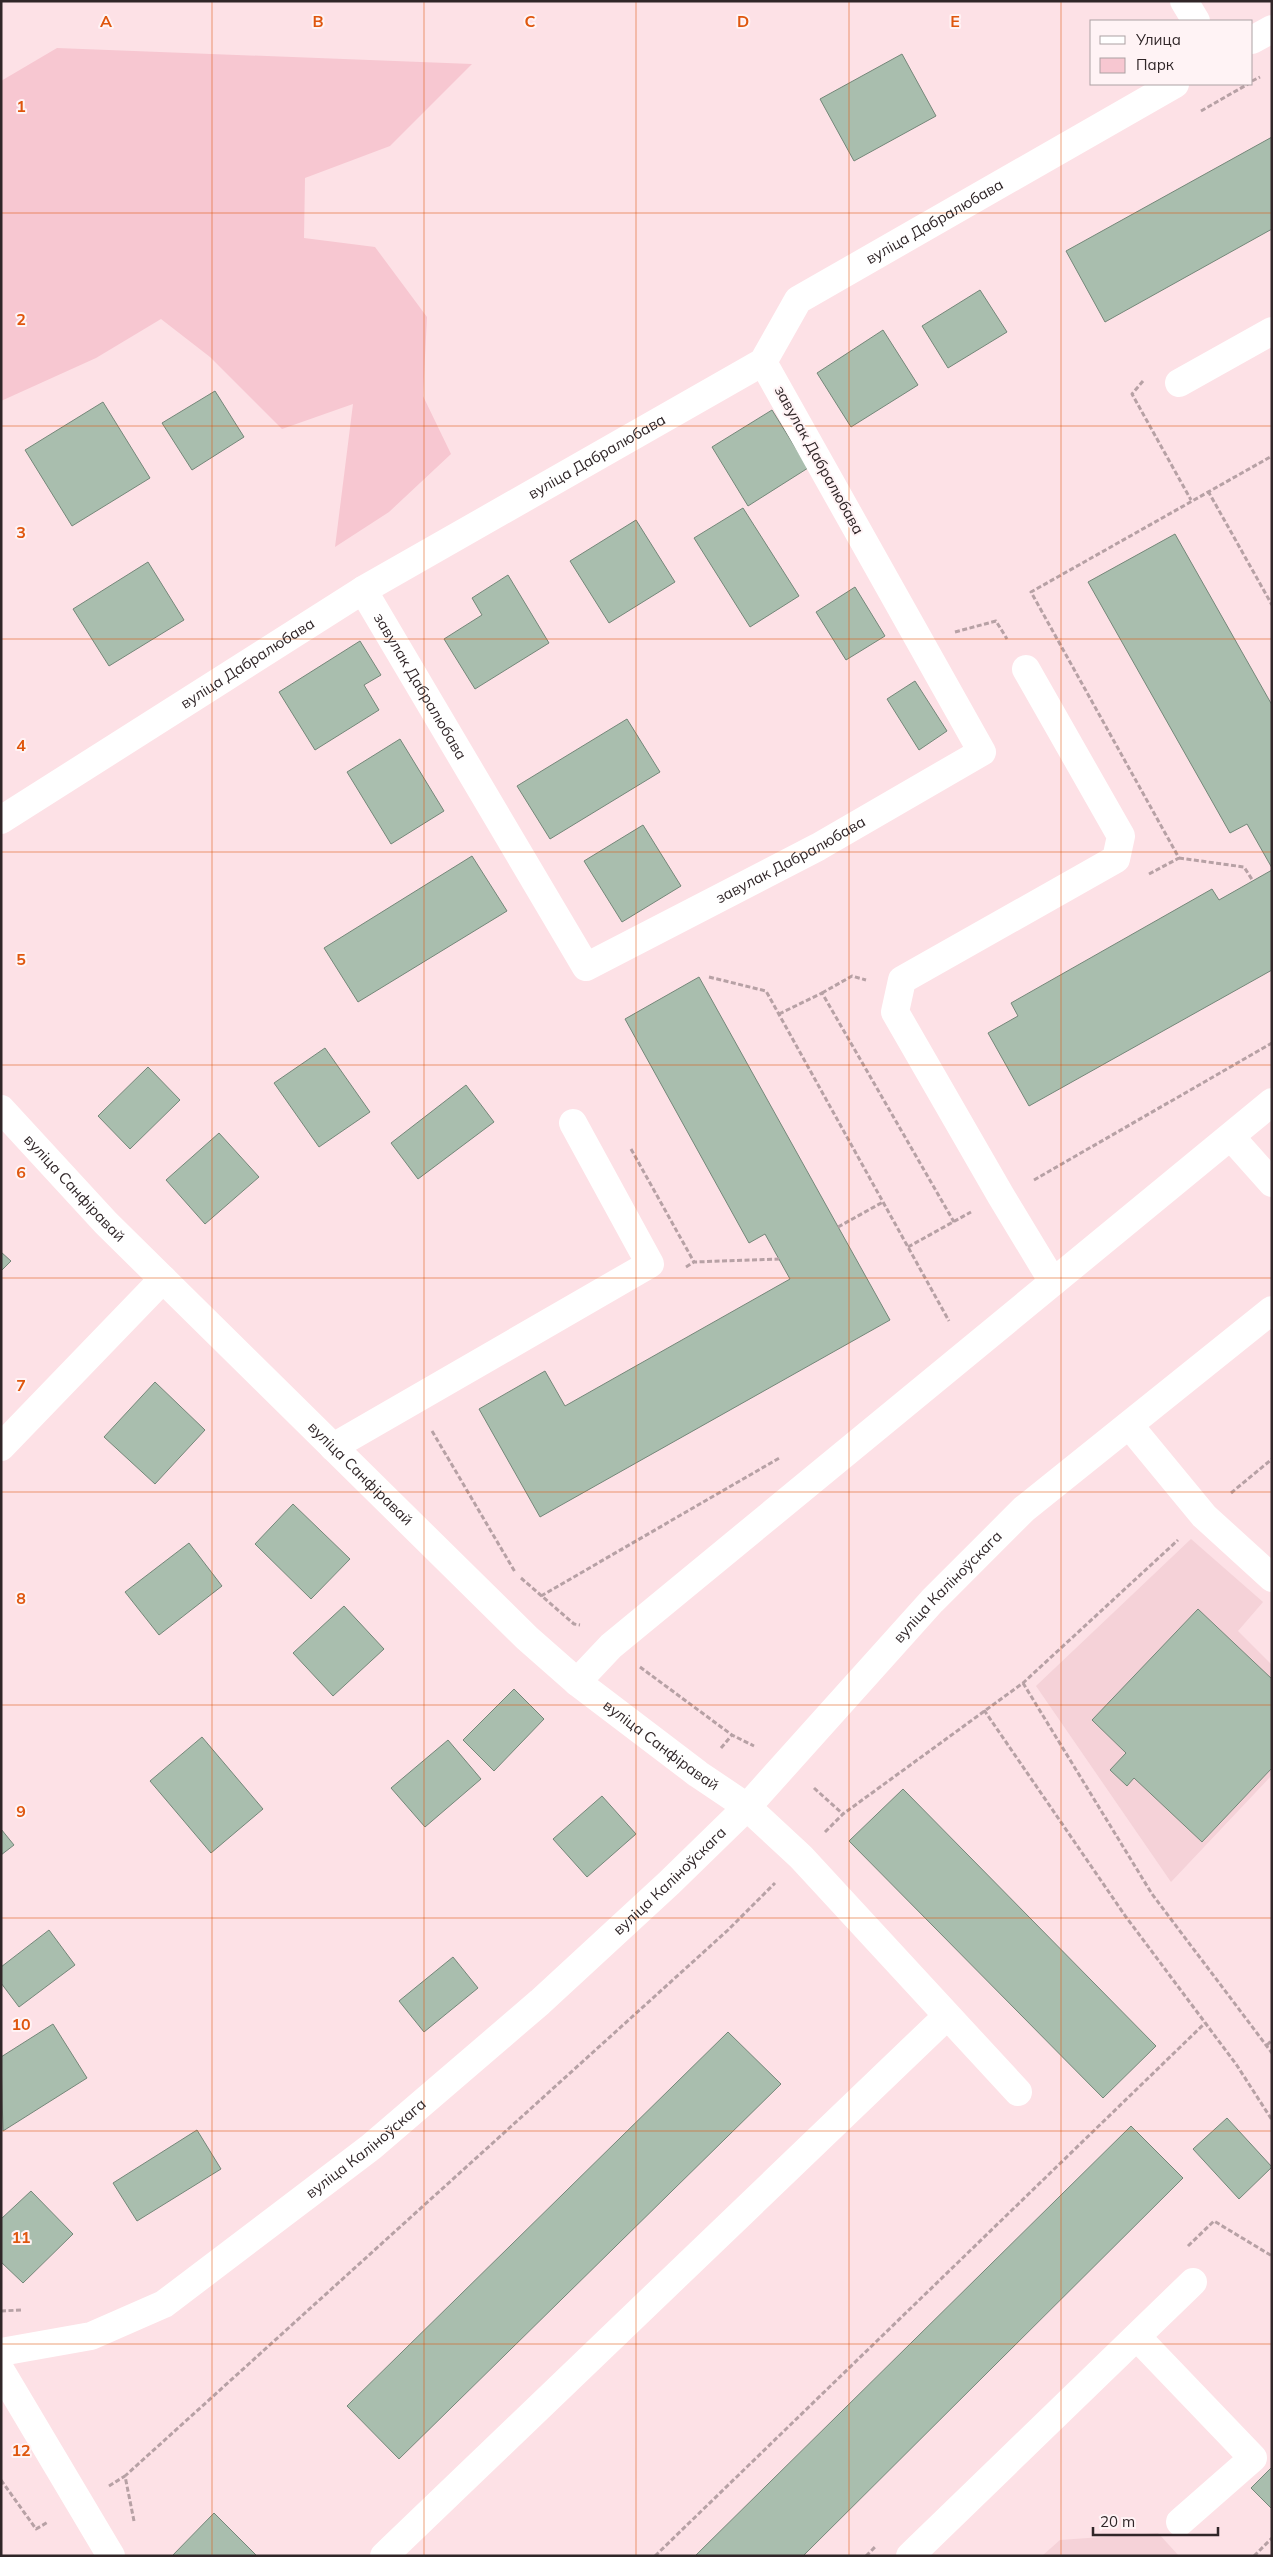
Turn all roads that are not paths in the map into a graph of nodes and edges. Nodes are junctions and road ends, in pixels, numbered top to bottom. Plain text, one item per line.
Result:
1 (1184, 1) edge
2 (1195, 20) edge
3 (1272, 29) edge
4 (1253, 39) edge
5 (1173, 85) edge
6 (1272, 332) edge
7 (763, 362) junction
8 (1179, 383) dead end
9 (363, 590) junction
10 (1026, 669) road end
11 (1, 820) edge
12 (1272, 1102) edge
13 (1, 1109) edge
14 (573, 1123) dead end
15 (1231, 1137) junction
16 (1272, 1183) edge
17 (163, 1280) junction
18 (1053, 1282) junction
19 (1272, 1310) edge
20 (1129, 1425) junction
21 (1, 1447) edge
22 (333, 1447) junction
23 (1272, 1578) edge
24 (577, 1682) junction
25 (746, 1807) junction
26 (947, 2016) junction
27 (1018, 2092) dead end
28 (1194, 2282) dead end
29 (1137, 2337) junction
30 (1, 2352) edge
31 (1, 2370) edge
32 (1180, 2522) dead end
33 (111, 2556) edge
34 (384, 2556) edge
35 (910, 2556) edge

1 - 2 street
3 - 4 street
5 - 7 street, вуліца Дабралюбава
6 - 8 street
7 - 9 street, вуліца Дабралюбава
7 - 9 street, завулак Дабралюбава
9 - 11 street, вуліца Дабралюбава
10 - 18 street
12 - 15 street
13 - 17 street, вуліца Санфіравай
14 - 22 street
15 - 16 street
15 - 18 street
17 - 21 street
17 - 22 street, вуліца Санфіравай
18 - 24 street
19 - 20 street, вуліца Каліноўскага
20 - 23 street
20 - 25 street, вуліца Каліноўскага
22 - 24 street, вуліца Санфіравай
24 - 25 street, вуліца Санфіравай
25 - 26 street, вуліца Санфіравай
25 - 30 street, вуліца Каліноўскага
26 - 27 street, вуліца Санфіравай
26 - 34 street
28 - 29 street
29 - 32 street
29 - 35 street
31 - 33 street

